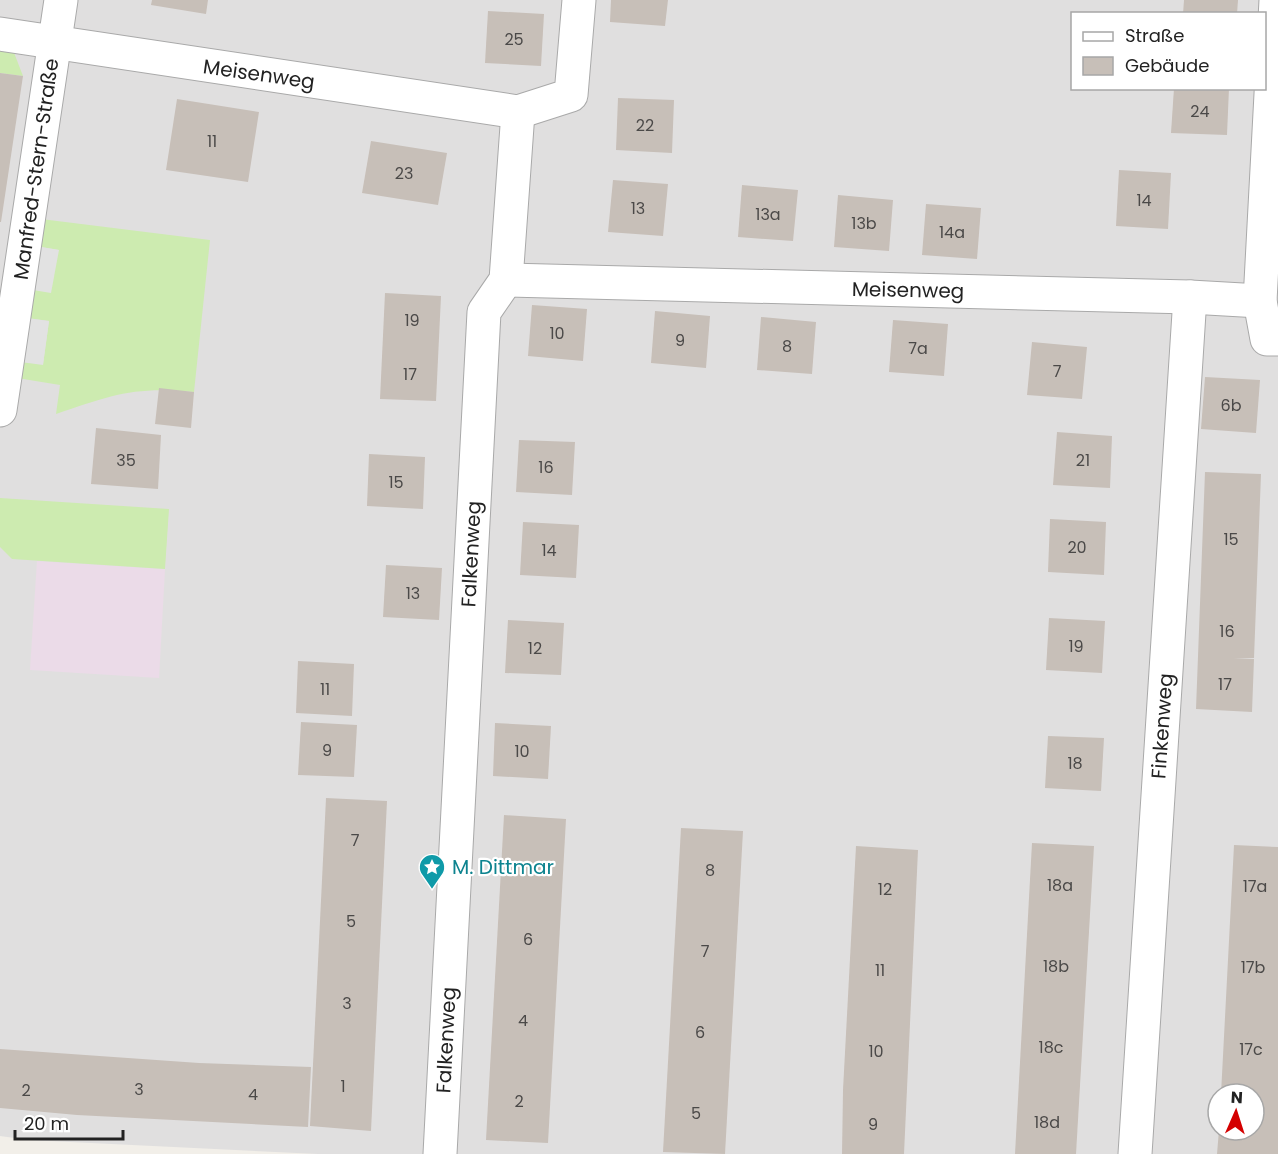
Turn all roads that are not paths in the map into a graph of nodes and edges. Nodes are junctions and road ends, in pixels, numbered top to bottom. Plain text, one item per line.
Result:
1 (61, 0) edge
2 (579, 0) edge
3 (1276, 0) edge
4 (0, 34) edge
5 (54, 44) junction
6 (518, 112) junction
7 (506, 280) junction
8 (1190, 297) junction
9 (1260, 301) junction
10 (1278, 339) edge
11 (0, 410) edge
12 (440, 1154) edge
13 (1135, 1154) edge

1 - 5 street, Manfred-Stern-Straße
2 - 6 street
3 - 9 street
4 - 5 street, Meisenweg
5 - 6 street, Meisenweg
5 - 11 street, Manfred-Stern-Straße
6 - 7 street
7 - 8 street, Meisenweg
7 - 12 street, Falkenweg
8 - 9 street, Meisenweg
8 - 13 street, Finkenweg
9 - 10 street

